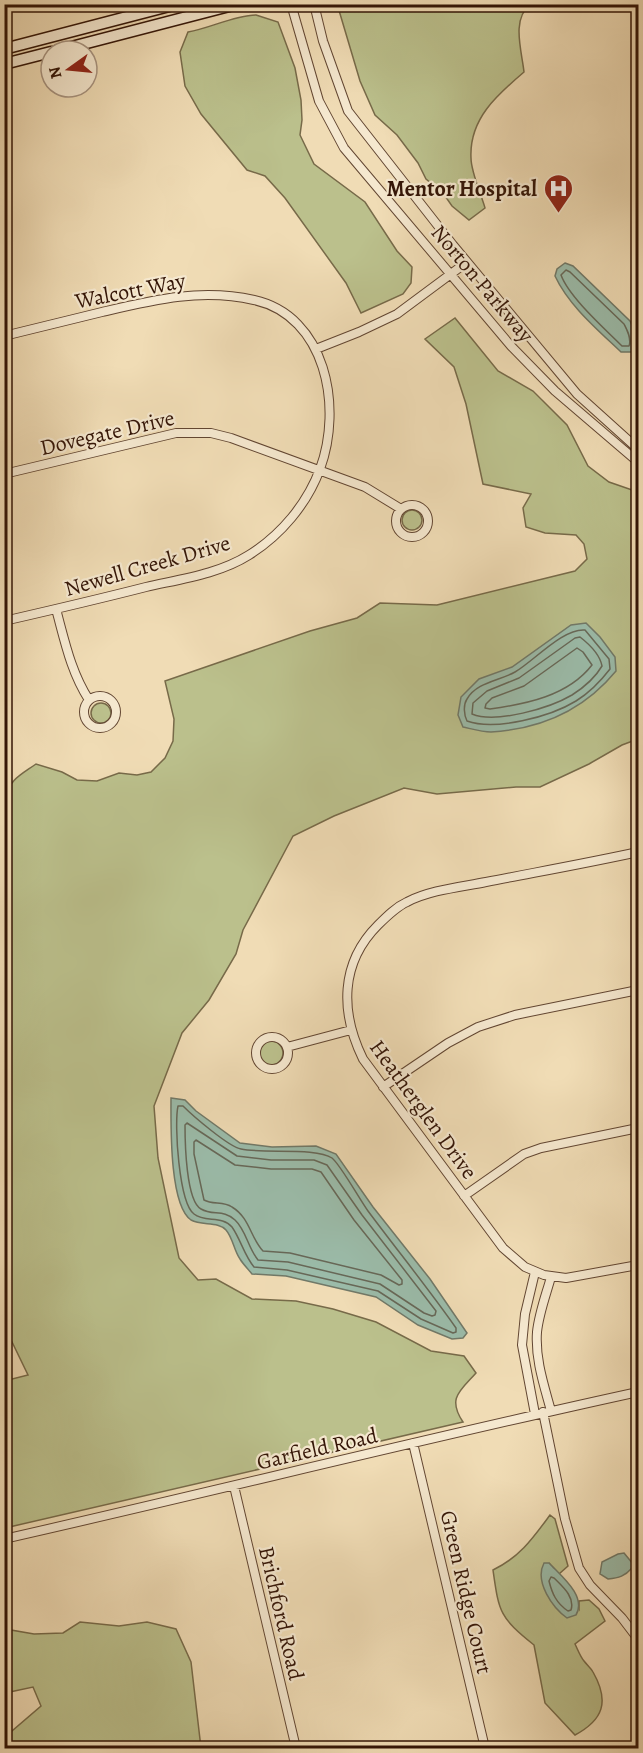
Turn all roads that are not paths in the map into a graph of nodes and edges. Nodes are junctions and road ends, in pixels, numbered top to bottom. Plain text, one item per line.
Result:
1 (177, 4) edge
2 (237, 4) edge
3 (291, 4) edge
4 (314, 4) edge
5 (215, 8) edge
6 (99, 39) edge
7 (4, 49) edge
8 (39, 55) edge
9 (4, 64) edge
10 (467, 262) junction
11 (451, 274) junction
12 (4, 336) edge
13 (316, 349) junction
14 (639, 449) edge
15 (639, 462) edge
16 (320, 470) junction
17 (4, 474) edge
18 (401, 509) junction
19 (56, 609) junction
20 (4, 621) edge
21 (89, 700) junction
22 (639, 852) edge
23 (639, 990) edge
24 (351, 1030) junction
25 (287, 1047) junction
26 (383, 1086) junction
27 (639, 1128) edge
28 (464, 1196) junction
29 (639, 1265) edge
30 (535, 1272) junction
31 (548, 1276) junction
32 (639, 1392) edge
33 (543, 1412) junction
34 (413, 1443) junction
35 (234, 1486) junction
36 (4, 1539) edge
37 (639, 1640) edge
38 (296, 1749) edge
39 (485, 1749) edge

1 - 7 main road
2 - 5 main road
3 - 11 street, Norton Parkway
4 - 10 street, Norton Parkway
5 - 6 main road
8 - 9 main road
10 - 11 street
10 - 14 street, Norton Parkway
11 - 13 street
11 - 15 street, Norton Parkway
12 - 13 street, Walcott Way
13 - 16 street, Newell Creek Drive
16 - 17 street, Dovegate Drive
16 - 18 street, Dovegate Drive
16 - 19 street, Newell Creek Drive
18 - 18 street
19 - 20 street, Newell Creek Drive
19 - 21 street
21 - 21 street
22 - 24 street, Heatherglen Drive
23 - 26 street
24 - 25 street
24 - 26 street, Heatherglen Drive
25 - 25 street
26 - 28 street, Heatherglen Drive
27 - 28 street
28 - 30 street, Heatherglen Drive
29 - 31 street, Heatherglen Drive
30 - 31 street, Heatherglen Drive
30 - 33 street
31 - 33 street
32 - 33 street, Garfield Road
33 - 34 street, Garfield Road
33 - 37 street
34 - 35 street, Garfield Road
34 - 39 street, Green Ridge Court
35 - 36 street, Garfield Road
35 - 38 street, Brichford Road

